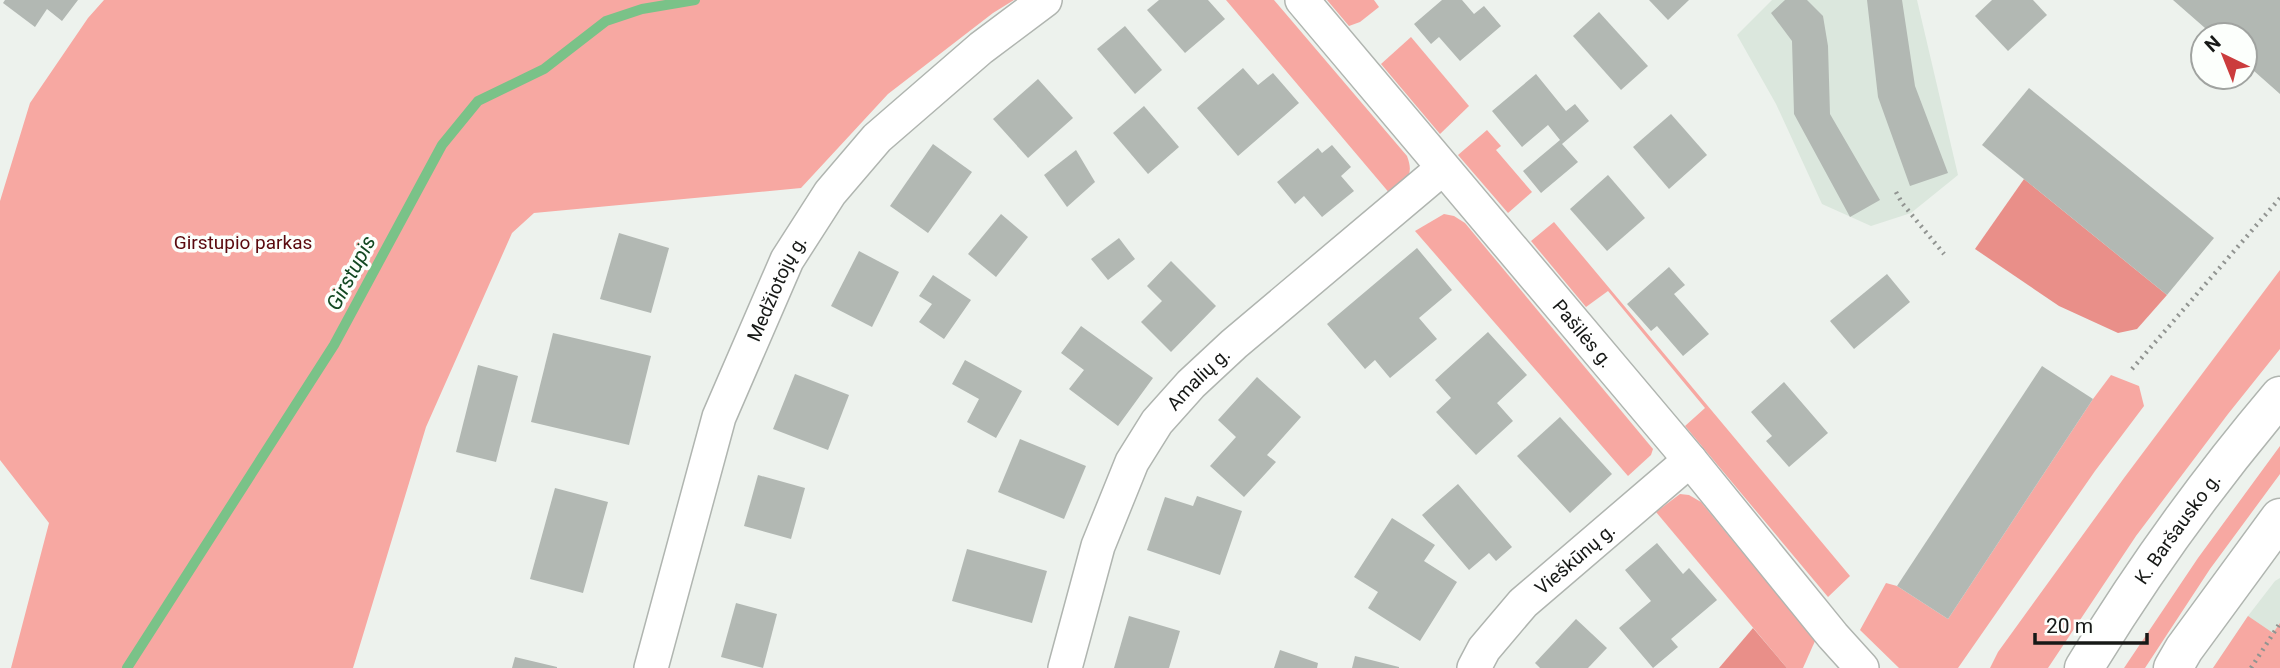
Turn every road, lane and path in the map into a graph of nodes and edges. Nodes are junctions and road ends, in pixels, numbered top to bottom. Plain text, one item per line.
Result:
1 (1045, 0) edge
2 (1302, 0) edge
3 (1443, 168) junction
4 (1896, 191) dead end
5 (2280, 198) edge
6 (1944, 254) dead end
7 (2132, 369) dead end
8 (2280, 396) edge
9 (1690, 460) junction
10 (2280, 518) edge
11 (2280, 623) edge
12 (651, 668) edge
13 (1065, 668) edge
14 (1475, 668) edge
15 (1862, 668) edge
16 (2084, 668) edge
17 (2173, 668) edge
18 (2251, 668) edge

1 - 12 street, Medžiotojų g.
2 - 3 street, Pašilės g.
3 - 9 street, Pašilės g.
3 - 13 street, Amalių g.
4 - 6 path
5 - 7 path
8 - 16 main road, K. Baršausko g.
9 - 14 street, Vieškūnų g.
9 - 15 street, Pašilės g.
10 - 17 main road
11 - 18 path

